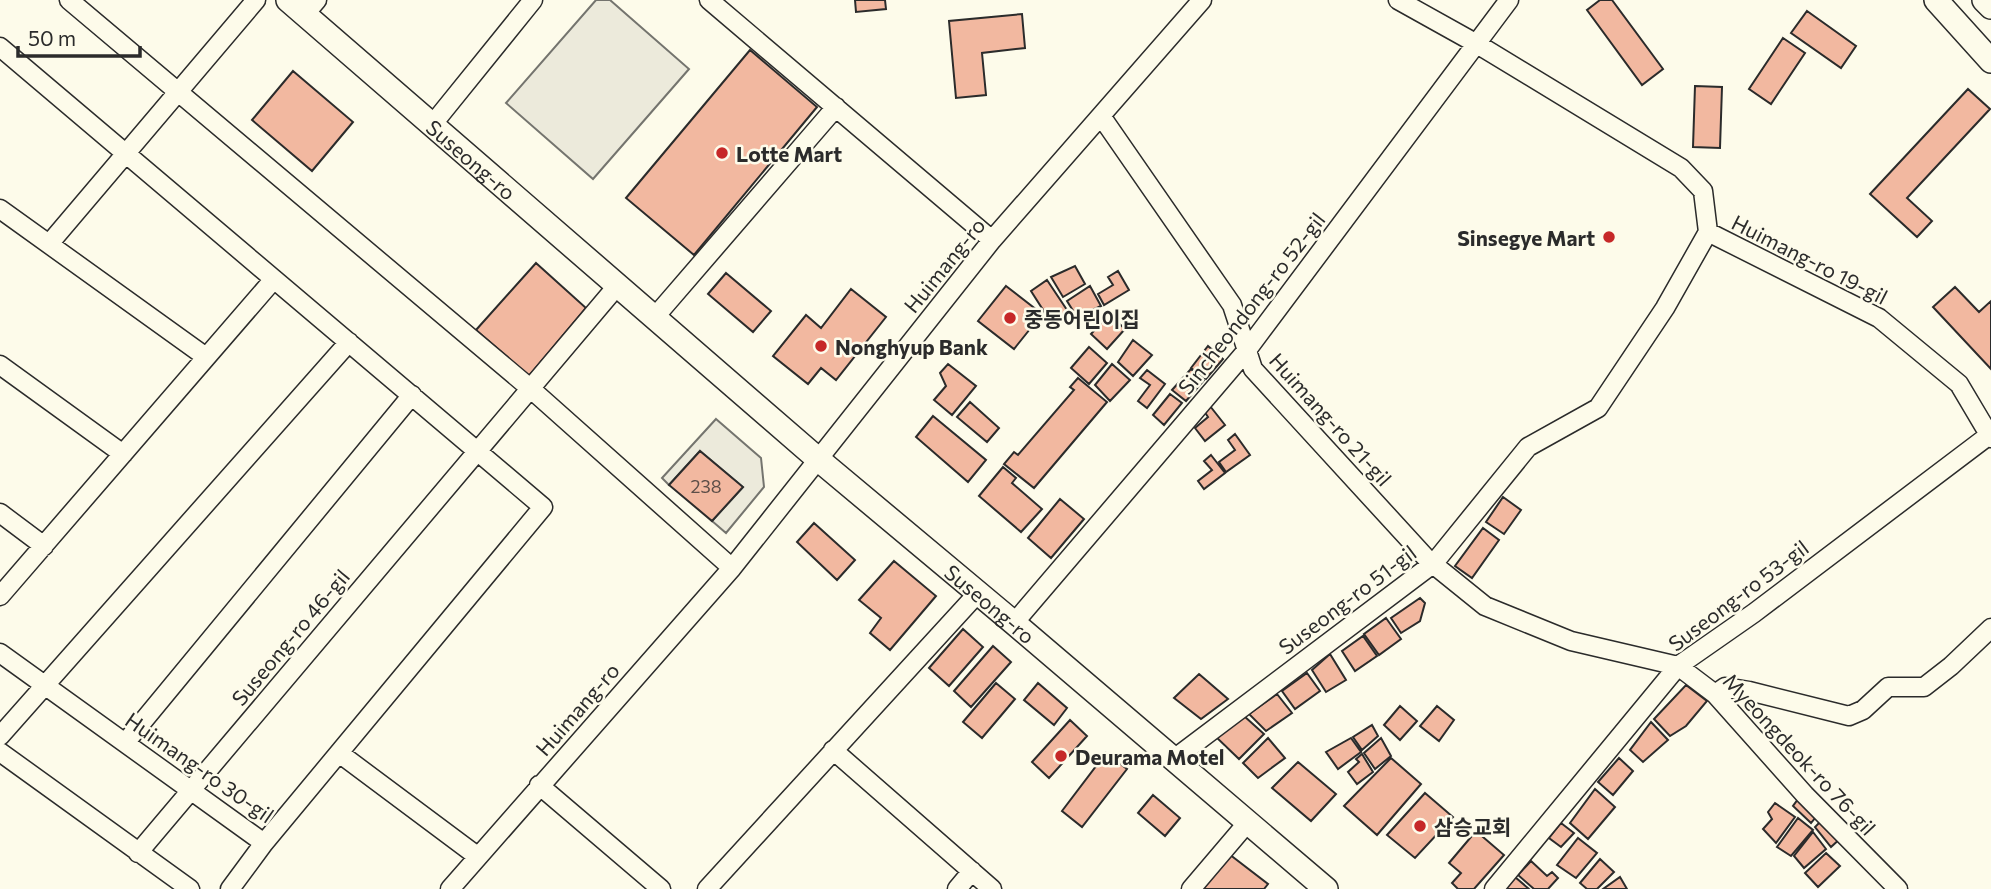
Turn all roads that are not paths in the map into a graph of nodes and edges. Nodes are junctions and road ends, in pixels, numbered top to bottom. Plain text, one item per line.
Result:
1 (69, 0) edge
2 (256, 0) edge
3 (533, 0) edge
4 (709, 0) edge
5 (1202, 0) edge
6 (1398, 0) edge
7 (1509, 0) edge
8 (1936, 0) edge
9 (1984, 0) edge
10 (303, 5) edge
11 (1991, 6) edge
12 (1958, 22) junction
13 (1477, 44) junction
14 (0, 47) edge
15 (1991, 50) edge
16 (1991, 61) edge
17 (179, 92) junction
18 (836, 107) junction
19 (1101, 116) junction
20 (432, 125) junction
21 (125, 152) junction
22 (0, 209) edge
23 (1708, 232) junction
24 (992, 240) junction
25 (49, 244) junction
26 (274, 279) junction
27 (617, 286) junction
28 (654, 318) junction
29 (349, 342) junction
30 (1247, 350) junction
31 (206, 357) junction
32 (0, 365) edge
33 (531, 389) junction
34 (412, 395) junction
35 (1989, 437) edge
36 (477, 450) junction
37 (123, 454) junction
38 (819, 460) junction
39 (0, 513) edge
40 (44, 546) junction
41 (1434, 563) junction
42 (732, 568) junction
43 (977, 594) junction
44 (0, 596) edge
45 (1014, 622) junction
46 (1991, 628) edge
47 (0, 653) edge
48 (1678, 666) junction
49 (44, 685) junction
50 (1715, 694) junction
51 (0, 736) edge
52 (125, 743) junction
53 (833, 750) junction
54 (0, 752) edge
55 (339, 753) junction
56 (1174, 759) junction
57 (539, 785) junction
58 (191, 791) junction
59 (1248, 822) junction
60 (264, 843) junction
61 (138, 853) junction
62 (478, 856) junction
63 (972, 872) junction
64 (190, 889) edge
65 (230, 889) edge
66 (450, 889) edge
67 (661, 889) edge
68 (707, 889) edge
69 (957, 889) edge
70 (992, 889) edge
71 (1191, 889) edge
72 (1326, 889) edge
73 (1494, 889) edge
74 (1898, 889) edge

1 - 17 street
2 - 17 street
3 - 20 street
4 - 18 street
5 - 19 street, Huimang-ro
6 - 13 street, Huimang-ro 19-gil
7 - 13 street, Sincheondong-ro 52-gil
8 - 12 main road
9 - 11 main road
10 - 20 main road, Suseong-ro
12 - 15 main road
12 - 16 main road
13 - 23 street, Huimang-ro 19-gil
13 - 30 street, Sincheondong-ro 52-gil
14 - 21 street
17 - 21 street
17 - 33 street
18 - 24 street
18 - 28 street
19 - 24 street, Huimang-ro
19 - 30 street, Huimang-ro 21-gil
20 - 27 main road, Suseong-ro
21 - 25 street
21 - 26 street
22 - 25 street
23 - 35 street, Huimang-ro 19-gil
23 - 41 street, Suseong-ro 51-gil
24 - 38 street, Huimang-ro
25 - 31 street
26 - 29 street
26 - 31 street
27 - 28 main road, Suseong-ro
27 - 33 street, Suseong-ro 46-gil
28 - 38 main road, Suseong-ro
29 - 34 street
29 - 49 street
30 - 41 street, Huimang-ro 21-gil
30 - 45 street, Sincheondong-ro 52-gil
31 - 37 street
32 - 37 street
33 - 36 street, Suseong-ro 46-gil
33 - 42 street
34 - 36 street
34 - 52 street
35 - 48 street, Suseong-ro 53-gil
36 - 55 street
36 - 58 street, Suseong-ro 46-gil
37 - 40 street
38 - 42 street, Huimang-ro
38 - 43 main road, Suseong-ro
39 - 40 street
40 - 44 street
41 - 48 street, Myeongdeok-ro 76-gil
41 - 56 street, Suseong-ro 51-gil
42 - 57 street, Huimang-ro
43 - 45 main road, Suseong-ro
43 - 53 street
45 - 56 main road, Suseong-ro
46 - 50 street
47 - 49 street, Huimang-ro 30-gil
48 - 50 street, Myeongdeok-ro 76-gil
48 - 73 street, Suseong-ro 53-gil
49 - 51 street
49 - 52 street, Huimang-ro 30-gil
50 - 74 street, Myeongdeok-ro 76-gil
52 - 58 street, Huimang-ro 30-gil
53 - 63 street
53 - 68 street
54 - 61 street
55 - 60 street, Huimang-ro 30-gil
55 - 62 street
56 - 59 main road, Suseong-ro
57 - 62 street, Huimang-ro
57 - 67 street, Huimang-ro
58 - 60 street, Huimang-ro 30-gil
58 - 61 street, Suseong-ro 46-gil
59 - 71 street
59 - 72 main road, Suseong-ro
60 - 65 street
61 - 64 street
62 - 66 street, Huimang-ro
63 - 69 street
63 - 70 street

